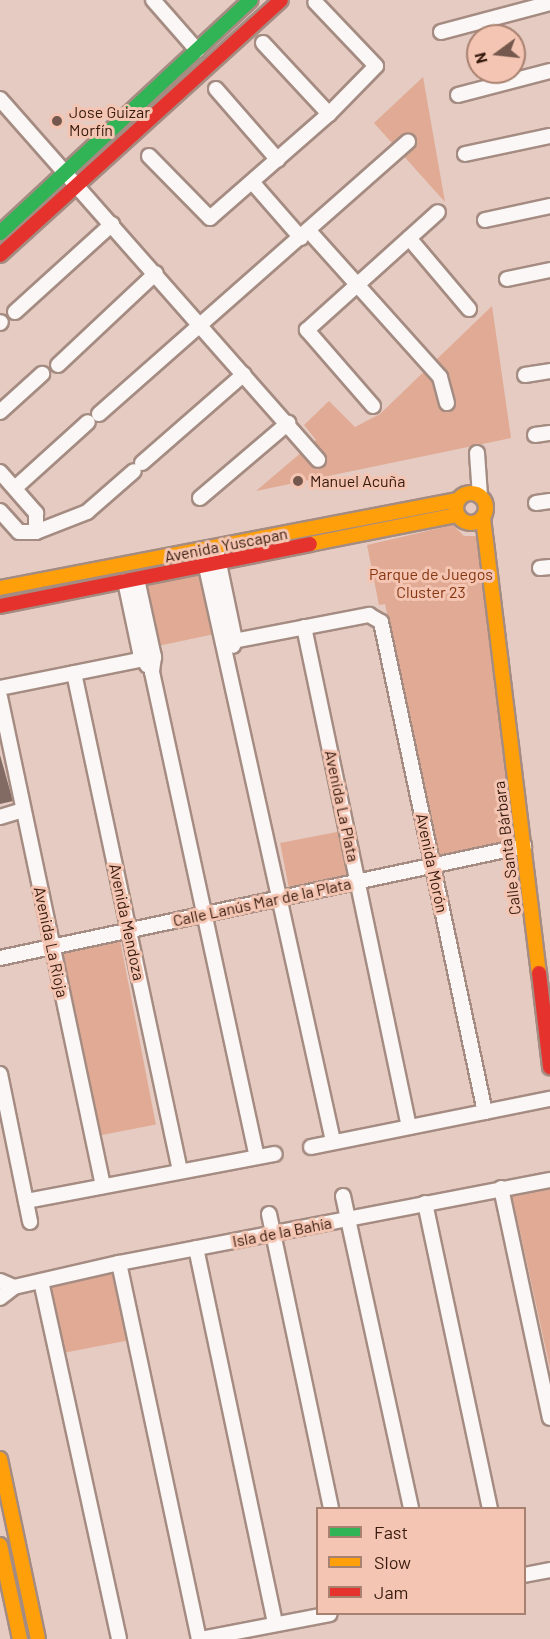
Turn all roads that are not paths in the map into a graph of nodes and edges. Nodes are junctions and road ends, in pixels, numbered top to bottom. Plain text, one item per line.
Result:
1 (153, 0) edge
2 (281, 0) edge
3 (250, 1) edge
4 (315, 2) dead end
5 (550, 3) edge
6 (441, 32) dead end
7 (263, 43) dead end
8 (197, 50) junction
9 (550, 71) edge
10 (216, 89) dead end
11 (458, 95) dead end
12 (0, 99) edge
13 (329, 114) junction
14 (550, 136) edge
15 (408, 142) dead end
16 (465, 154) dead end
17 (149, 156) dead end
18 (278, 160) junction
19 (67, 171) junction
20 (77, 183) junction
21 (253, 183) junction
22 (550, 206) edge
23 (438, 212) dead end
24 (485, 220) dead end
25 (112, 224) junction
26 (0, 234) edge
27 (305, 234) junction
28 (409, 238) junction
29 (0, 255) edge
30 (550, 270) edge
31 (156, 273) junction
32 (507, 279) dead end
33 (357, 285) junction
34 (469, 309) dead end
35 (15, 312) dead end
36 (202, 326) junction
37 (58, 365) dead end
38 (550, 371) edge
39 (42, 374) dead end
40 (244, 374) junction
41 (525, 375) dead end
42 (447, 403) dead end
43 (373, 406) dead end
44 (0, 412) edge
45 (288, 423) junction
46 (550, 433) edge
47 (535, 435) dead end
48 (477, 453) dead end
49 (318, 460) dead end
50 (0, 472) edge
51 (15, 488) junction
52 (480, 496) junction
53 (200, 498) dead end
54 (457, 500) junction
55 (550, 501) edge
56 (536, 503) dead end
57 (0, 511) edge
58 (457, 515) junction
59 (483, 518) junction
60 (36, 532) junction
61 (209, 547) junction
62 (212, 565) junction
63 (131, 580) junction
64 (0, 588) edge
65 (0, 606) edge
66 (304, 627) junction
67 (229, 646) junction
68 (148, 658) junction
69 (74, 673) junction
70 (0, 688) edge
71 (0, 697) edge
72 (23, 810) junction
73 (0, 817) edge
74 (524, 846) junction
75 (433, 866) junction
76 (358, 882) junction
77 (282, 898) junction
78 (205, 915) junction
79 (129, 931) junction
80 (52, 947) junction
81 (0, 958) edge
82 (550, 1067) edge
83 (0, 1074) edge
84 (550, 1099) edge
85 (485, 1112) junction
86 (409, 1127) junction
87 (333, 1141) junction
88 (311, 1148) dead end
89 (275, 1154) dead end
90 (257, 1156) junction
91 (180, 1171) junction
92 (550, 1180) edge
93 (103, 1186) junction
94 (501, 1188) junction
95 (343, 1196) dead end
96 (26, 1201) junction
97 (425, 1203) junction
98 (269, 1214) dead end
99 (350, 1218) junction
100 (30, 1222) dead end
101 (273, 1233) junction
102 (196, 1248) junction
103 (119, 1263) junction
104 (0, 1281) edge
105 (41, 1281) junction
106 (14, 1287) junction
107 (0, 1298) edge
108 (550, 1418) edge
109 (0, 1459) edge
110 (331, 1507) edge
111 (411, 1507) edge
112 (490, 1507) edge
113 (0, 1545) edge
114 (550, 1570) edge
115 (526, 1575) edge
116 (324, 1615) edge
117 (275, 1624) junction
118 (20, 1639) edge
119 (38, 1639) edge
120 (119, 1639) edge
121 (199, 1639) edge

1 - 8 street
2 - 20 street
3 - 8 street
4 - 13 street
5 - 6 street
7 - 13 street
8 - 19 street
9 - 11 street
10 - 18 street
12 - 19 street
13 - 18 street
14 - 16 street
15 - 27 street
17 - 21 street
18 - 21 street
19 - 20 street
19 - 26 street
20 - 25 street
20 - 29 street
21 - 27 street
22 - 24 street
23 - 28 street
25 - 31 street
25 - 35 street
27 - 33 street
27 - 36 street
28 - 33 street
28 - 34 street
30 - 32 street
31 - 36 street
31 - 37 street
33 - 42 street
33 - 43 street
36 - 40 street
36 - 51 street
38 - 41 street
39 - 44 street
40 - 45 street
40 - 60 street
45 - 49 street
45 - 53 street
46 - 47 street
48 - 52 street
50 - 51 street
51 - 60 street
52 - 54 street
52 - 59 street
54 - 58 street
54 - 61 street, Avenida Yuscapan
55 - 56 street
57 - 60 street
58 - 59 street
58 - 62 street, Avenida Yuscapan
59 - 74 street, Calle Santa Bárbara
61 - 62 street
61 - 64 street, Avenida Yuscapan
62 - 63 street, Avenida Yuscapan
62 - 67 street
63 - 65 street, Avenida Yuscapan
63 - 68 street
66 - 67 street
66 - 75 street, Avenida Morón
66 - 76 street, Avenida La Plata
67 - 77 street
68 - 69 street
68 - 78 street
69 - 70 street
69 - 79 street, Avenida Mendoza
71 - 72 street, Avenida La Rioja
72 - 73 street
72 - 80 street, Avenida La Rioja
74 - 75 street, Calle Lanús Mar de la Plata
74 - 82 street, Calle Santa Bárbara
75 - 76 street, Calle Lanús Mar de la Plata
75 - 85 street, Avenida Morón
76 - 77 street, Calle Lanús Mar de la Plata
76 - 86 street, Avenida La Plata
77 - 78 street, Calle Lanús Mar de la Plata
77 - 87 street
78 - 79 street, Calle Lanús Mar de la Plata
78 - 90 street
79 - 80 street, Calle Lanús Mar de la Plata
79 - 91 street, Avenida Mendoza
80 - 81 street, Calle Lanús Mar de la Plata
80 - 93 street, Avenida La Rioja
83 - 96 street
84 - 85 street
85 - 86 street
86 - 87 street
87 - 88 street
89 - 90 street
90 - 91 street
91 - 93 street
92 - 94 street, Isla de la Bahía
93 - 96 street
94 - 97 street, Isla de la Bahía
94 - 108 street
95 - 99 street
96 - 100 street
97 - 99 street, Isla de la Bahía
97 - 112 street
98 - 101 street
99 - 101 street, Isla de la Bahía
99 - 111 street
101 - 102 street, Isla de la Bahía
101 - 110 street
102 - 103 street, Isla de la Bahía
102 - 117 street
103 - 105 street, Isla de la Bahía
103 - 121 street
104 - 106 street
105 - 106 street, Isla de la Bahía
105 - 120 street
106 - 107 street, Isla de la Bahía
109 - 119 street
113 - 118 street
114 - 115 street
116 - 117 street
117 - 121 street

